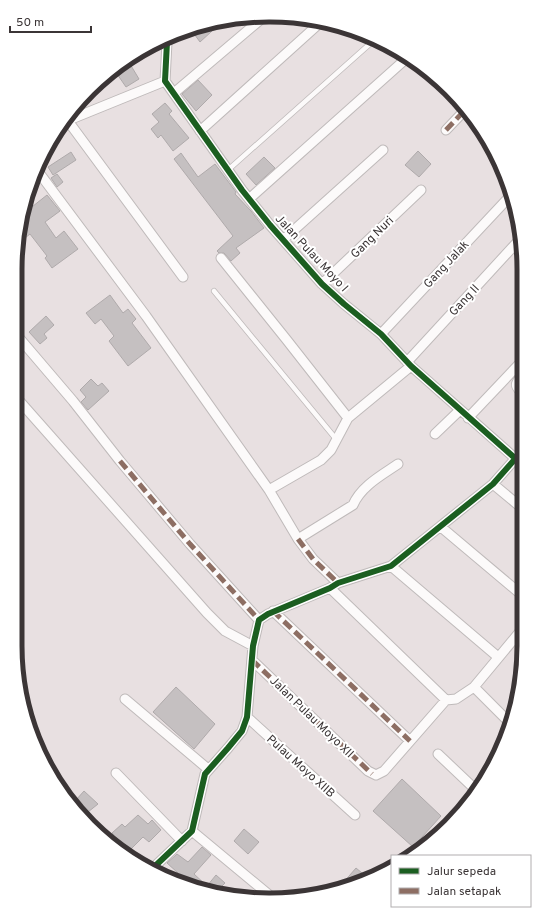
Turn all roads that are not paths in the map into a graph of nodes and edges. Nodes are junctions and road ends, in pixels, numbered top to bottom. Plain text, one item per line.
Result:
1 (257, 23) edge
2 (316, 27) edge
3 (370, 44) edge
4 (166, 45) edge
5 (403, 61) edge
6 (165, 81) junction
7 (174, 93) junction
8 (462, 113) edge
9 (74, 118) edge
10 (69, 125) edge
11 (446, 130) dead end
12 (200, 131) junction
13 (382, 150) dead end
14 (228, 170) junction
15 (41, 175) edge
16 (421, 190) dead end
17 (249, 199) junction
18 (507, 199) edge
19 (284, 239) junction
20 (515, 243) edge
21 (221, 258) dead end
22 (183, 277) dead end
23 (322, 284) junction
24 (214, 291) dead end
25 (381, 334) junction
26 (22, 341) edge
27 (409, 364) junction
28 (517, 366) edge
29 (517, 378) edge
30 (517, 392) edge
31 (22, 404) edge
32 (460, 410) junction
33 (348, 418) junction
34 (468, 418) junction
35 (435, 434) dead end
36 (336, 439) junction
37 (516, 459) joint
38 (398, 464) dead end
39 (493, 484) junction
40 (269, 490) junction
41 (517, 504) edge
42 (441, 527) junction
43 (298, 539) junction
44 (391, 566) junction
45 (332, 581) junction
46 (517, 591) edge
47 (273, 612) junction
48 (258, 620) junction
49 (517, 635) edge
50 (253, 646) junction
51 (498, 657) junction
52 (252, 660) junction
53 (474, 687) junction
54 (125, 699) dead end
55 (446, 700) junction
56 (247, 717) junction
57 (506, 719) edge
58 (410, 742) junction
59 (438, 754) dead end
60 (204, 765) junction
61 (116, 773) dead end
62 (472, 787) edge
63 (355, 815) dead end
64 (192, 831) junction
65 (182, 841) junction
66 (156, 865) edge
67 (267, 893) edge

1 - 7 street
2 - 12 street
3 - 14 lane
4 - 6 street
5 - 17 street
6 - 7 street, Jalan Pulau Moyo I
6 - 9 street
7 - 12 street, Jalan Pulau Moyo I
8 - 11 street
10 - 22 street
12 - 14 street, Jalan Pulau Moyo I
13 - 19 street
14 - 17 street, Jalan Pulau Moyo I
15 - 40 street
16 - 23 street, Gang Nuri
17 - 19 street, Jalan Pulau Moyo I
18 - 25 street, Gang Jalak
19 - 23 street, Jalan Pulau Moyo I
20 - 27 street, Gang II
21 - 33 street
23 - 25 street, Jalan Pulau Moyo I
24 - 36 lane
25 - 27 street, Jalan Pulau Moyo I
26 - 48 street
27 - 32 street, Jalan Pulau Moyo I
27 - 33 street, Gang II
28 - 34 street
29 - 30 lane
31 - 50 street
32 - 34 street, Jalan Pulau Moyo I
32 - 35 street
33 - 36 street
34 - 37 street, Jalan Pulau Moyo I
36 - 40 street
37 - 39 street
38 - 43 street
39 - 41 street
39 - 42 street
40 - 43 street
42 - 44 street
42 - 46 street
43 - 45 street
44 - 45 street
44 - 51 street
45 - 47 street
45 - 55 street
47 - 48 street
47 - 58 street
48 - 50 street
49 - 51 street
50 - 52 street
51 - 53 street
52 - 56 street
52 - 58 street, Jalan Pulau Moyo XII
53 - 55 street
53 - 57 street
54 - 60 street
55 - 58 street
56 - 60 street
56 - 63 street, Pulau Moyo XIIB
59 - 62 street
60 - 64 street
61 - 65 street
64 - 65 street
64 - 67 street
65 - 66 street

